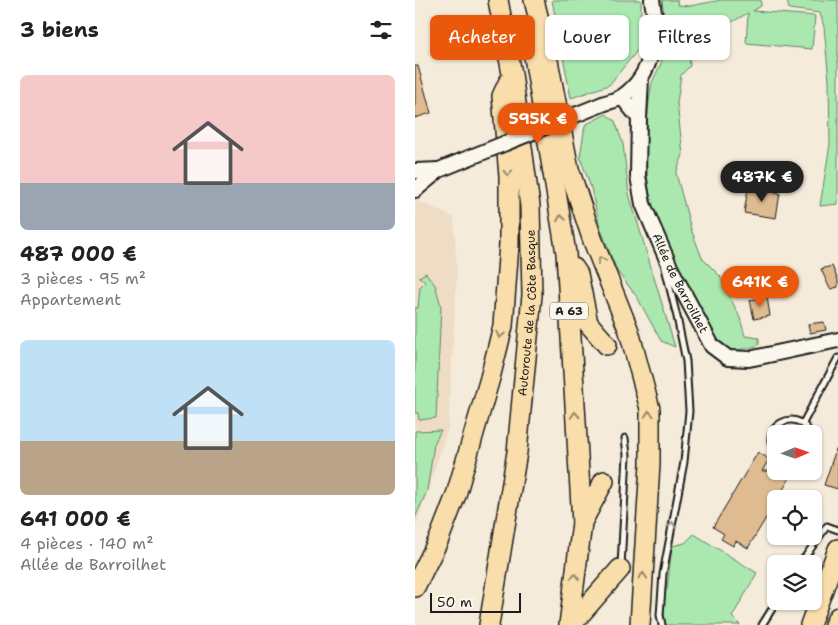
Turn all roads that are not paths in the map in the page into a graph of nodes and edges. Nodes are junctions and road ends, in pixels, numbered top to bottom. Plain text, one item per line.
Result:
1 (497, 0) edge
2 (525, 0) edge
3 (534, 0) edge
4 (653, 0) edge
5 (512, 74) junction
6 (641, 79) junction
7 (622, 97) junction
8 (639, 118) junction
9 (439, 170) junction
10 (415, 171) edge
11 (415, 190) edge
12 (653, 230) junction
13 (565, 253) junction
14 (838, 340) edge
15 (607, 345) dead end
16 (838, 358) edge
17 (803, 423) joint
18 (778, 425) edge
19 (625, 438) dead end
20 (604, 481) dead end
21 (582, 523) junction
22 (838, 530) edge
23 (838, 549) edge
24 (806, 555) edge
25 (620, 569) joint
26 (415, 587) edge
27 (771, 610) edge
28 (838, 617) edge
29 (811, 624) edge
30 (489, 625) edge
31 (570, 625) edge
32 (641, 625) edge
33 (662, 625) edge
34 (762, 625) edge
35 (834, 625) edge

1 - 5 highway, Autoroute de la Côte Basque / A 63
13 -> 2 highway, A 63
32 -> 3 highway
4 - 6 street
5 -> 26 highway
5 - 30 highway, Autoroute de la Côte Basque / A 63
6 - 7 street
6 - 8 street, Allée de Barroilhet
7 - 8 street
7 - 9 street, bridge
8 - 12 street, Allée de Barroilhet
9 - 10 street
9 - 11 street
12 - 14 street, Allée de Barroilhet
33 -> 12 lane
13 - 15 highway
21 -> 13 highway, A 63
16 - 17 lane
17 - 18 lane
19 - 25 lane
20 - 21 highway
31 -> 21 highway, A 63
22 - 24 lane
23 - 29 highway
25 - 31 highway
27 - 34 lane
28 - 35 highway

